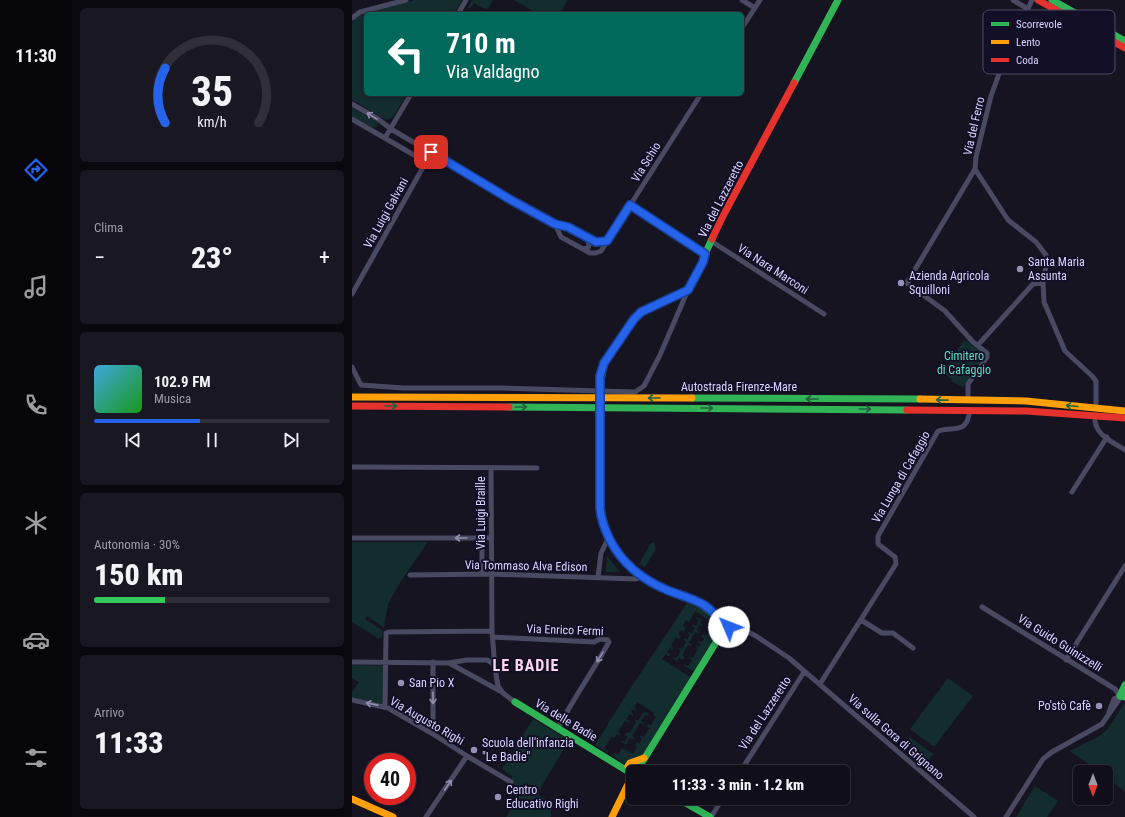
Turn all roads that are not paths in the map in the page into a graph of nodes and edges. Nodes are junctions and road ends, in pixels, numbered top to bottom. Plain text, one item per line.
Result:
1 (406, 0) edge
2 (466, 0) edge
3 (742, 0) edge
4 (760, 0) edge
5 (838, 0) edge
6 (1013, 0) edge
7 (1032, 0) edge
8 (1038, 0) edge
9 (1052, 0) edge
10 (754, 8) junction
11 (1028, 9) joint
12 (1056, 10) edge
13 (1070, 10) edge
14 (459, 12) edge
15 (352, 18) edge
16 (744, 25) edge
17 (1115, 35) edge
18 (1125, 41) edge
19 (1115, 42) edge
20 (1125, 48) edge
21 (999, 74) edge
22 (410, 96) edge
23 (700, 96) edge
24 (352, 104) edge
25 (352, 119) edge
26 (390, 129) junction
27 (385, 138) junction
28 (431, 152) junction
29 (426, 162) junction
30 (975, 169) junction
31 (630, 205) junction
32 (555, 224) junction
33 (587, 237) junction
34 (607, 241) junction
35 (711, 241) junction
36 (584, 249) junction
37 (705, 254) junction
38 (1044, 283) junction
39 (688, 290) junction
40 (352, 294) edge
41 (824, 314) dead end
42 (978, 345) junction
43 (352, 367) edge
44 (352, 397) edge
45 (968, 397) dead end
46 (1096, 403) dead end
47 (352, 406) edge
48 (1125, 411) edge
49 (969, 415) dead end
50 (1125, 418) edge
51 (1095, 421) dead end
52 (1107, 437) junction
53 (1125, 450) edge
54 (352, 467) edge
55 (491, 468) junction
56 (537, 468) dead end
57 (1072, 492) dead end
58 (609, 537) junction
59 (352, 538) edge
60 (482, 538) junction
61 (491, 538) junction
62 (1125, 566) edge
63 (410, 574) dead end
64 (482, 574) junction
65 (491, 574) junction
66 (598, 577) junction
67 (642, 577) junction
68 (982, 607) dead end
69 (719, 620) junction
70 (861, 620) junction
71 (724, 630) junction
72 (492, 634) junction
73 (913, 648) dead end
74 (494, 655) junction
75 (467, 660) junction
76 (488, 660) junction
77 (1066, 660) junction
78 (352, 662) edge
79 (386, 662) junction
80 (433, 662) junction
81 (448, 662) junction
82 (495, 668) junction
83 (464, 671) junction
84 (804, 672) junction
85 (495, 675) junction
86 (480, 680) junction
87 (820, 684) junction
88 (1125, 685) edge
89 (503, 692) junction
90 (1122, 696) edge
91 (352, 700) edge
92 (515, 702) joint
93 (385, 707) junction
94 (558, 728) junction
95 (433, 734) junction
96 (467, 756) junction
97 (638, 765) edge
98 (744, 765) edge
99 (626, 768) edge
100 (511, 782) dead end
101 (626, 786) edge
102 (352, 799) edge
103 (689, 805) edge
104 (718, 805) edge
105 (1008, 816) edge
106 (393, 817) edge
107 (426, 817) edge
108 (612, 817) edge
109 (710, 817) edge
110 (974, 817) edge

1 - 15 street
2 - 14 street
3 - 10 street
4 - 10 street
5 - 35 main road, Via del Lazzeretto
6 - 11 street
7 - 11 street, Via del Ferro
8 - 12 main road
9 - 13 main road
10 - 16 street
17 - 18 main road
19 - 20 main road
21 - 30 street, Via del Ferro
22 - 26 street
23 - 31 street, Via Schio
26 -> 24 street
25 - 27 street
26 - 27 street
26 - 28 street
27 - 29 street
28 - 29 street, Via Luigi Galvani
28 - 32 street
29 - 40 street, Via Luigi Galvani
30 - 38 street, Via del Ferro
30 - 42 street
31 - 34 street, Via Schio
31 - 37 street
32 - 33 street
32 - 36 street
33 - 34 street
33 - 36 street
34 - 36 street, Via Schio
35 - 37 main road, Via del Lazzeretto
35 - 41 street, Via Nara Marconi
37 - 39 main road, Via del Lazzeretto
38 - 42 street
38 - 46 street, Via del Ferro
39 - 43 street
39 - 58 main road, bridge
42 - 45 street
48 -> 44 main road, Autostrada Firenze-Mare
47 -> 50 main road, Autostrada Firenze-Mare
49 - 70 street, Via Lunga di Cafaggio
51 - 52 street
52 - 53 street
52 - 57 street
54 - 55 street, Via Luigi Braille
55 - 56 street, Via Luigi Braille
55 - 61 street, Via Luigi Braille
58 - 66 street
58 - 67 main road
60 -> 59 street
60 - 61 street
60 - 64 street
61 - 65 street, Via Luigi Braille
62 - 77 street
63 - 64 street, Via Tommaso Alva Edison
64 - 65 street, Via Tommaso Alva Edison
65 - 66 street, Via Tommaso Alva Edison
65 - 72 street, Via Luigi Braille
66 - 67 street, Via Tommaso Alva Edison
67 - 69 main road
68 - 77 street, Via Guido Guinizzelli
69 - 71 main road
69 - 71 main road, Via del Lazzeretto
70 - 73 street
70 - 87 street, Via Lunga di Cafaggio
71 - 84 street, Via del Lazzeretto
71 - 97 main road
72 - 74 street, Via Luigi Braille
72 - 79 street
72 -> 94 street, Via Enrico Fermi
74 - 76 street
74 - 82 street, Via Luigi Braille
75 - 76 street, Via delle Badie
75 - 81 street, Via delle Badie
75 - 83 street
76 - 82 street
77 - 90 street, Via Guido Guinizzelli
78 - 79 street, Via delle Badie
79 - 80 street, Via delle Badie
79 - 93 street
80 - 81 street, Via delle Badie
80 -> 95 street
81 - 83 street, Via delle Badie
82 - 85 street, Via delle Badie
83 - 86 street, Via delle Badie
84 - 87 street, Via sulla Gora di Grignano
84 - 98 street, Via del Lazzeretto
85 - 86 street
85 - 89 street, Via delle Badie
86 - 89 street, Via delle Badie
87 - 110 street, Via sulla Gora di Grignano
88 - 90 main road
89 - 92 street, Via delle Badie
90 - 105 street
93 -> 91 street, Via Augusto Righi
92 - 94 main road, Via delle Badie
93 - 95 street, Via Augusto Righi
94 - 99 main road, Via delle Badie
95 - 96 street, Via Augusto Righi
96 - 100 street, Via Augusto Righi
107 -> 96 street, Via Augusto Righi
101 - 108 main road
102 - 106 main road
103 - 109 main road
104 - 109 street

